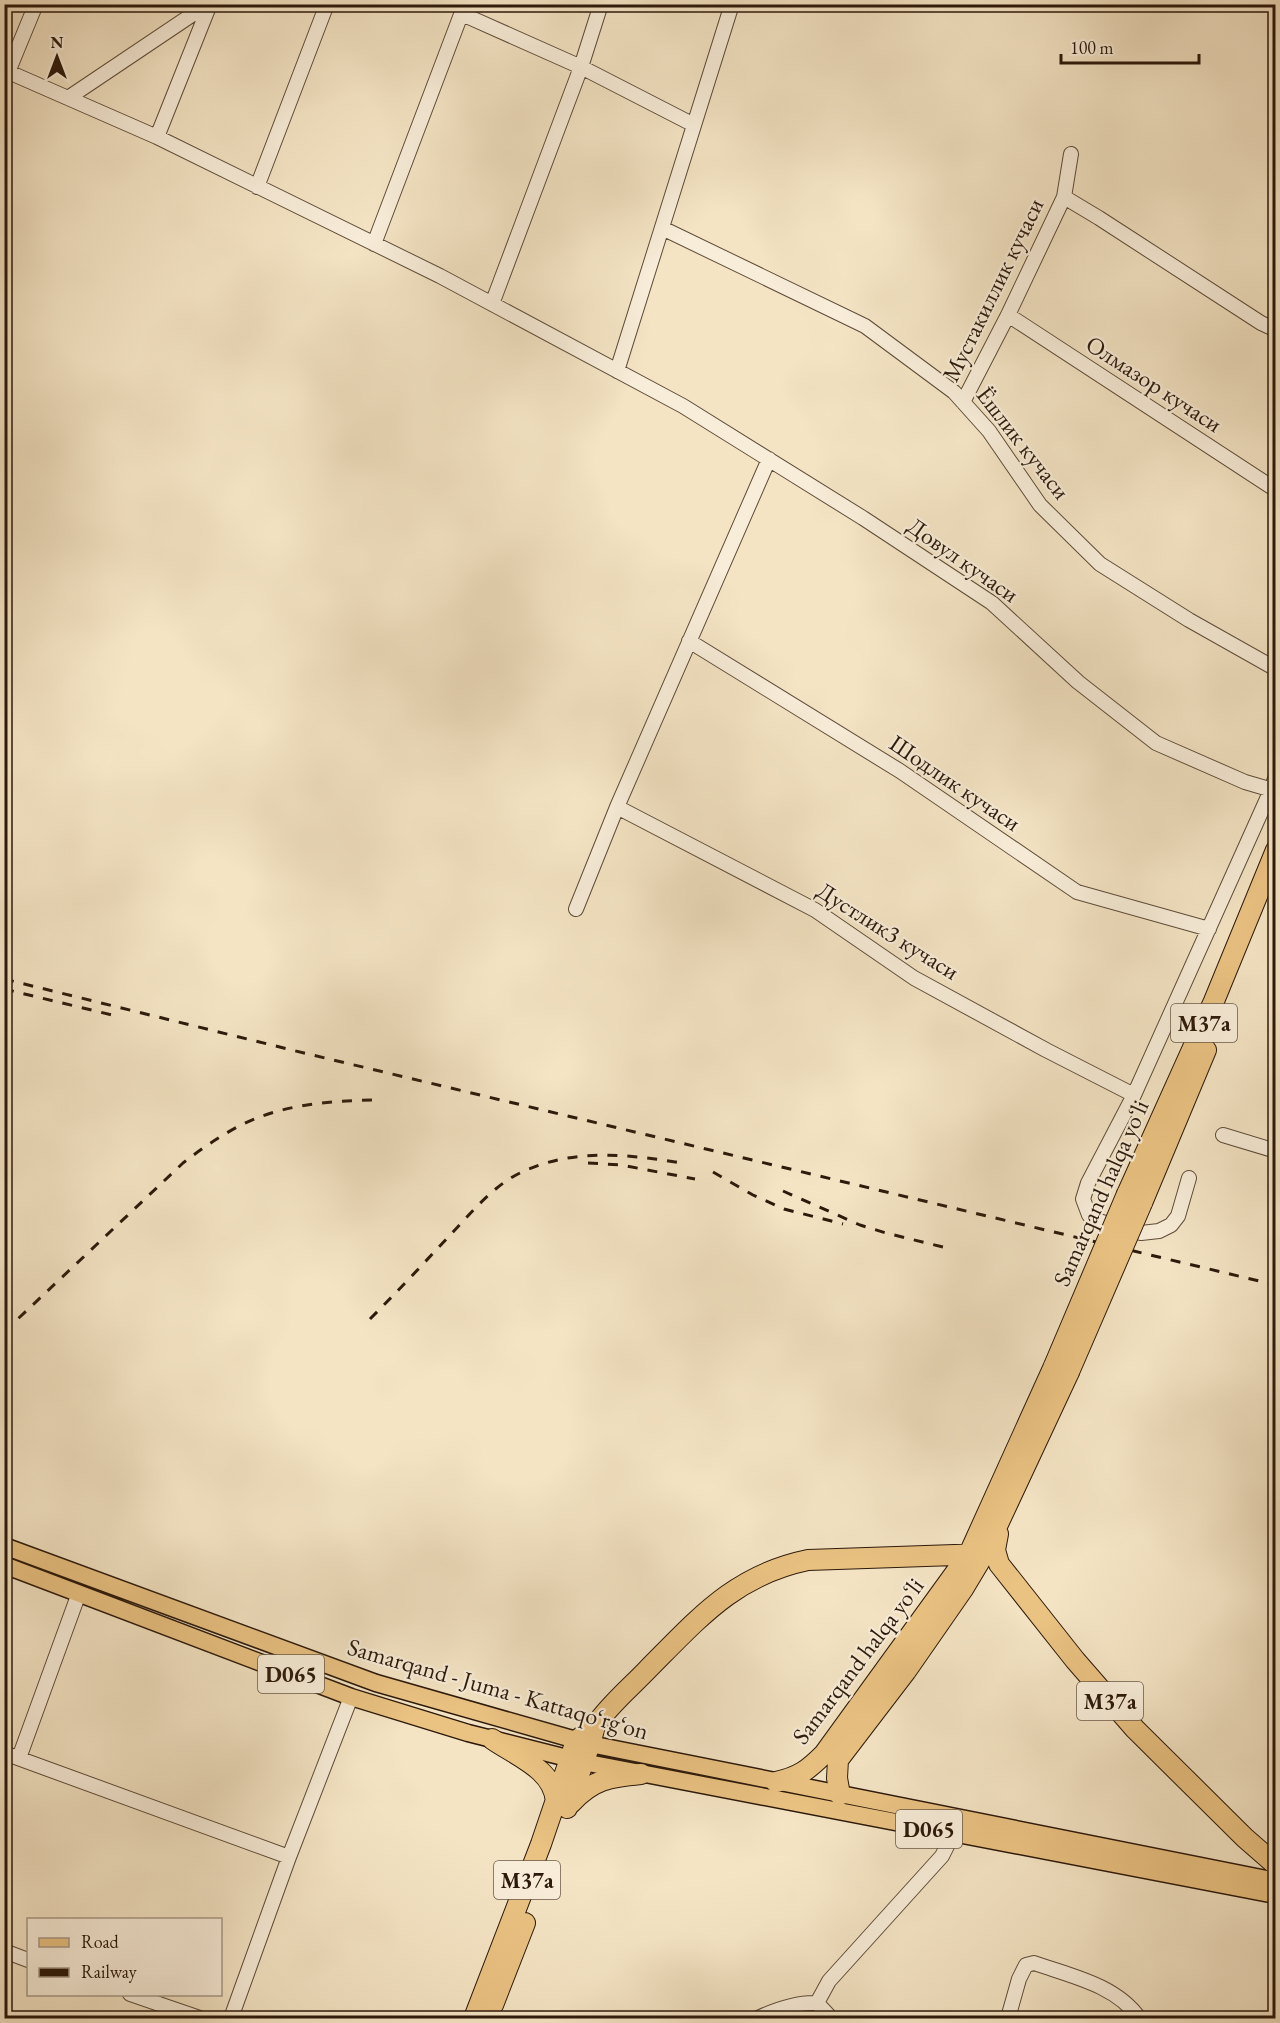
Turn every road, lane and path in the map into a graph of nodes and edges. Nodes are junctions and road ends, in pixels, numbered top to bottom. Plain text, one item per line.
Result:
1 (36, 4) edge
2 (209, 4) edge
3 (327, 4) edge
4 (601, 4) edge
5 (732, 4) edge
6 (463, 9) edge
7 (581, 67) junction
8 (6, 71) edge
9 (68, 98) junction
10 (694, 125) junction
11 (157, 137) junction
12 (1071, 154) dead end
13 (258, 187) junction
14 (1064, 197) junction
15 (662, 228) junction
16 (374, 244) junction
17 (492, 304) junction
18 (1008, 315) junction
19 (1275, 330) edge
20 (617, 371) junction
21 (963, 402) junction
22 (769, 459) junction
23 (1275, 490) edge
24 (689, 641) junction
25 (1275, 669) edge
26 (1274, 785) edge
27 (617, 807) junction
28 (1275, 850) edge
29 (1275, 885) edge
30 (576, 909) dead end
31 (1209, 929) junction
32 (1134, 1095) junction
33 (1223, 1135) dead end
34 (1275, 1151) edge
35 (1189, 1178) dead end
36 (1135, 1199) junction
37 (1061, 1369) junction
38 (1003, 1510) junction
39 (979, 1532) junction
40 (4, 1546) edge
41 (933, 1554) junction
42 (976, 1554) junction
43 (4, 1565) edge
44 (79, 1593) junction
45 (351, 1697) junction
46 (492, 1739) junction
47 (583, 1746) junction
48 (4, 1753) edge
49 (19, 1758) junction
50 (641, 1774) junction
51 (776, 1782) junction
52 (840, 1795) junction
53 (562, 1804) junction
54 (953, 1834) junction
55 (289, 1857) junction
56 (1275, 1864) edge
57 (1275, 1881) edge
58 (1275, 1895) edge
59 (4, 1951) edge
60 (27, 1960) edge
61 (133, 1996) edge
62 (817, 2003) junction
63 (201, 2019) edge
64 (231, 2019) edge
65 (474, 2019) edge
66 (488, 2019) edge
67 (758, 2019) edge
68 (831, 2019) edge
69 (1008, 2019) edge
70 (1139, 2019) edge

1 - 8 street
2 - 9 street
2 - 11 street
3 - 13 street
4 - 7 street
5 - 10 street
6 - 7 street
6 - 16 street
7 - 10 street
7 - 17 street
8 - 9 street, Довул кучаси
9 - 11 street, Довул кучаси
10 - 15 street
11 - 13 street, Довул кучаси
12 - 14 street, Мустакиллик кучаси
13 - 16 street, Довул кучаси
14 - 18 street, Мустакиллик кучаси
14 - 19 street, Мустакиллик кучаси
15 - 20 street
15 - 21 street, Ёшлик кучаси
16 - 17 street, Довул кучаси
17 - 20 street, Довул кучаси
18 - 21 street, Мустакиллик кучаси
18 - 23 street, Олмазор кучаси
20 - 22 street, Довул кучаси
21 - 25 street, Ёшлик кучаси
22 - 24 street
22 - 26 street, Довул кучаси
24 - 27 street
24 - 31 street, Шодлик кучаси
26 - 31 street
27 - 30 street
27 - 32 street, Дустлик3 кучаси
28 - 36 highway, Samarqand halqa yoʻli / M37a
29 - 36 highway, Samarqand halqa yoʻli / M37a
31 - 32 street
32 - 35 street
33 - 34 street
36 - 37 highway, Samarqand halqa yoʻli / M37a, bridge
37 - 38 highway, Samarqand halqa yoʻli / M37a
37 - 39 highway, Samarqand halqa yoʻli / M37a
38 - 42 highway, Samarqand halqa yoʻli / M37a
38 - 56 highway, M37a
39 - 41 highway
39 - 42 highway, Samarqand halqa yoʻli / M37a
40 - 47 main road, Samarqand - Juma - Kattaqo‘rg‘on / D065
41 - 42 highway, Samarqand halqa yoʻli
41 - 47 highway, Samarqand halqa yoʻli / M37a
42 - 51 highway, Samarqand halqa yoʻli / M37a
42 - 52 highway, Samarqand halqa yoʻli / M37a
43 - 44 main road, Samarqand - Juma - Kattaqo‘rg‘on / D065
44 - 45 main road, Samarqand - Juma - Kattaqo‘rg‘on / D065
44 - 49 street
45 - 46 main road, Samarqand - Juma - Kattaqo‘rg‘on / D065
45 - 55 street
46 - 47 main road, Samarqand - Juma - Kattaqo‘rg‘on / D065
46 - 53 highway
47 - 50 main road, Samarqand - Juma - Kattaqo‘rg‘on / D065
47 - 51 main road, Samarqand - Juma - Kattaqo‘rg‘on / D065
47 - 53 highway, Samarqand halqa yoʻli / M37a
48 - 49 street
49 - 55 street
50 - 53 highway
50 - 54 main road, Samarqand - Juma - Kattaqo‘rg‘on / D065
51 - 52 main road, Samarqand - Juma - Kattaqo‘rg‘on / D065
52 - 57 main road, Samarqand - Juma - Kattaqo‘rg‘on / D065
53 - 65 highway, Samarqand halqa yoʻli / M37a
53 - 66 highway, Samarqand halqa yoʻli / M37a
54 - 58 main road, Samarqand - Juma - Kattaqo‘rg‘on / D065
54 - 62 street
55 - 64 street
59 - 60 street
61 - 63 street
62 - 67 street
62 - 68 street
69 - 70 street

